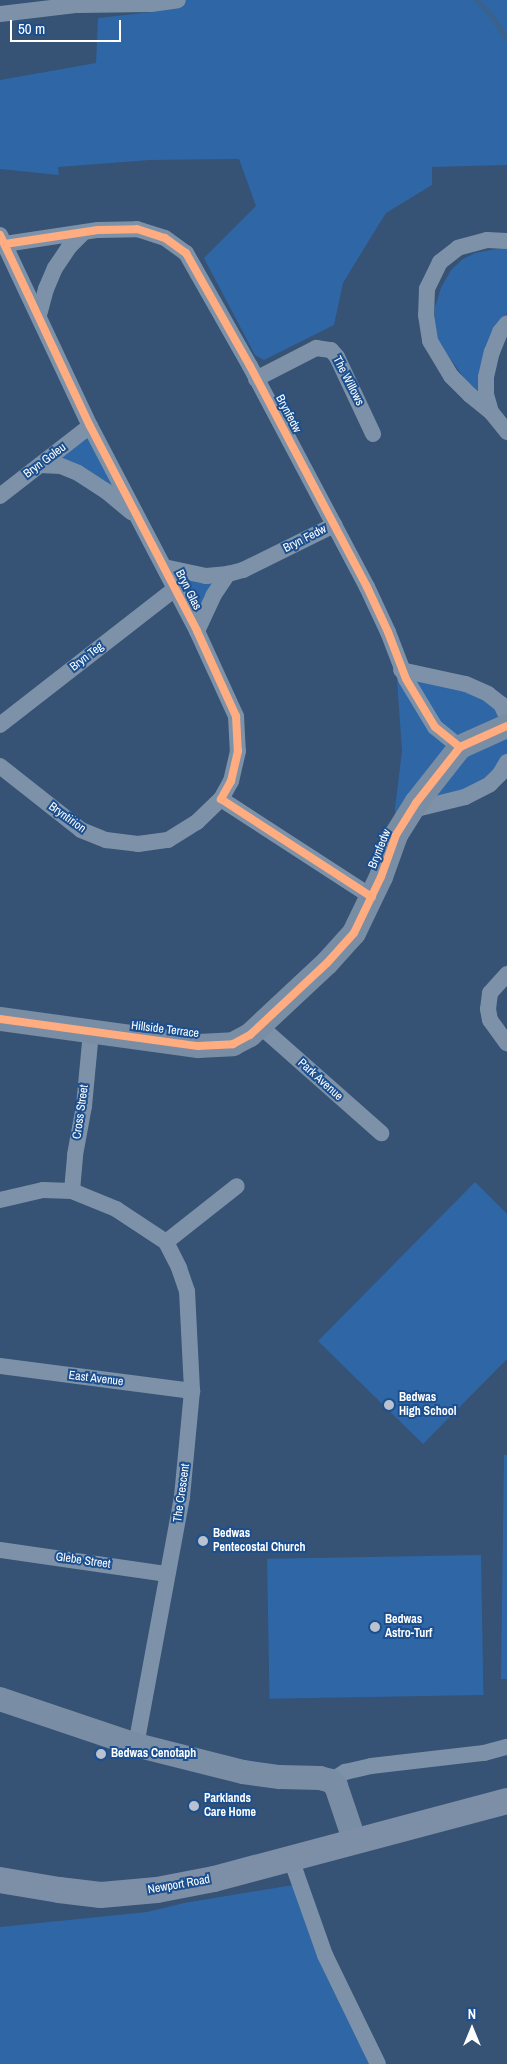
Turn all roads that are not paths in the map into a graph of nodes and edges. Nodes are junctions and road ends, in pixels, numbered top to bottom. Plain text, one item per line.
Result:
1 (178, 0) edge
2 (0, 14) edge
3 (83, 233) junction
4 (3, 240) edge
5 (507, 241) edge
6 (39, 315) junction
7 (507, 323) edge
8 (256, 379) junction
9 (491, 412) junction
10 (90, 426) junction
11 (366, 430) dead end
12 (507, 432) edge
13 (40, 465) junction
14 (0, 496) edge
15 (136, 517) junction
16 (334, 525) junction
17 (276, 554) joint
18 (164, 567) junction
19 (228, 574) junction
20 (175, 589) junction
21 (197, 631) junction
22 (401, 670) junction
23 (507, 717) edge
24 (0, 725) edge
25 (507, 726) edge
26 (460, 746) junction
27 (507, 762) edge
28 (0, 766) edge
29 (220, 799) junction
30 (412, 810) junction
31 (372, 897) junction
32 (327, 963) joint
33 (507, 974) edge
34 (0, 1019) edge
35 (260, 1026) junction
36 (90, 1032) junction
37 (507, 1043) edge
38 (381, 1133) dead end
39 (237, 1186) dead end
40 (72, 1191) junction
41 (0, 1200) edge
42 (166, 1242) junction
43 (0, 1366) edge
44 (192, 1391) junction
45 (0, 1550) edge
46 (167, 1574) junction
47 (0, 1699) edge
48 (136, 1745) junction
49 (507, 1747) edge
50 (331, 1781) junction
51 (507, 1801) edge
52 (355, 1842) junction
53 (292, 1859) junction
54 (0, 1880) edge
55 (378, 2064) edge

1 - 2 street
3 - 4 street, Brynfedw
3 - 6 street
3 - 8 street, Brynfedw
4 - 6 street, Bryn Glas
5 - 9 street
6 - 10 street, Bryn Glas
7 - 9 street
8 - 11 street, The Willows
8 - 16 street, Brynfedw
9 - 12 street
10 - 13 street, Bryn Goleu
10 - 15 street, Bryn Glas
13 - 14 street, Bryn Goleu
13 - 15 street, Bryn Glas
15 - 18 street, Bryn Glas
16 - 17 street, Bryn Fedw
16 - 22 street, Brynfedw
17 - 19 street, Bryn Glas
18 - 19 street, Bryn Glas
18 - 20 street, Bryn Glas
19 - 21 street, Bryn Glas
20 - 21 street, Bryn Glas
20 - 24 street, Bryn Teg
21 - 29 street, Bryn Glas
22 - 23 street
22 - 26 street, Brynfedw
25 - 26 street
26 - 30 street, Brynfedw
27 - 30 street
28 - 29 street, Bryntirion
29 - 31 street
30 - 31 street, Brynfedw
31 - 32 street, Brynfedw
32 - 35 street, Hillside Terrace
33 - 37 street
34 - 36 street, Hillside Terrace
35 - 36 street, Hillside Terrace
35 - 38 street, Park Avenue
36 - 40 street, Cross Street
39 - 42 street
40 - 41 street
40 - 42 street
42 - 44 street, The Crescent
43 - 44 street, East Avenue
44 - 46 street, The Crescent
45 - 46 street, Glebe Street
46 - 48 street, The Crescent
47 - 48 street
48 - 50 street
49 - 50 street
50 - 52 street
51 - 52 main road, Newport Road
52 - 53 main road, Newport Road
53 - 54 main road, Newport Road
53 - 55 street

